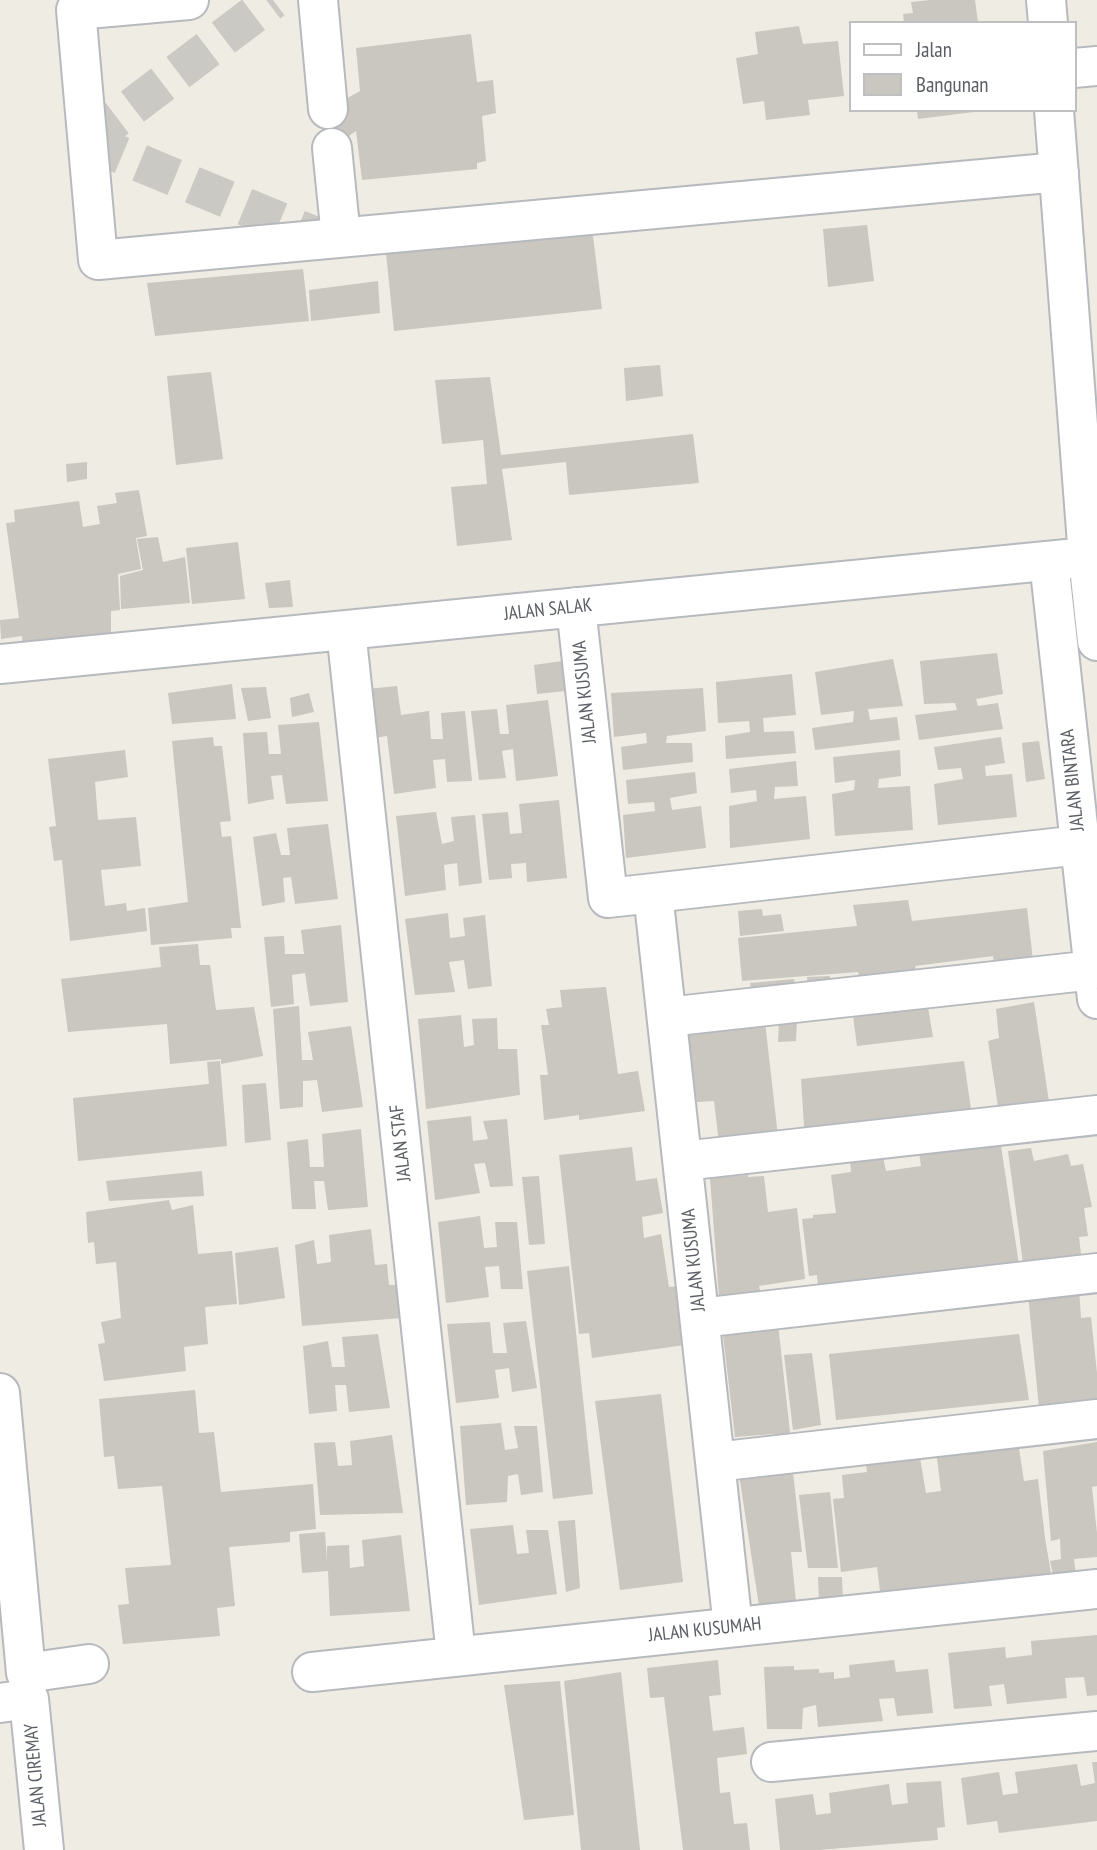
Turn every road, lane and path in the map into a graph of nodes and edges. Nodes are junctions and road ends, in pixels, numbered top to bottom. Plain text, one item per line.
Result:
1 (190, 0) edge
2 (318, 0) edge
3 (1046, 0) edge
4 (1048, 21) edge
5 (1097, 66) edge
6 (1076, 68) edge
7 (328, 109) dead end
8 (1054, 112) edge
9 (331, 148) dead end
10 (1059, 172) junction
11 (341, 237) junction
12 (1092, 557) edge
13 (1049, 561) junction
14 (576, 607) junction
15 (346, 630) junction
16 (1097, 641) edge
17 (0, 664) edge
18 (1080, 845) junction
19 (653, 893) junction
20 (1095, 984) edge
21 (667, 1017) junction
22 (1097, 1115) edge
23 (683, 1161) junction
24 (1097, 1273) edge
25 (700, 1318) junction
26 (0, 1393) edge
27 (1097, 1419) edge
28 (715, 1462) junction
29 (1097, 1589) edge
30 (733, 1627) junction
31 (456, 1655) junction
32 (89, 1664) dead end
33 (312, 1672) dead end
34 (15, 1701) edge
35 (1097, 1731) edge
36 (771, 1762) dead end
37 (44, 1850) edge

1 - 11 street
2 - 7 street
3 - 4 street
5 - 6 street
8 - 10 street
9 - 11 street
10 - 11 street
10 - 12 street
12 - 13 street, JALAN SALAK
12 - 16 street
13 - 14 street, JALAN SALAK
13 - 18 street, JALAN BINTARA
14 - 15 street, JALAN SALAK
14 - 19 street, JALAN KUSUMA
15 - 17 street, JALAN SALAK
15 - 31 street, JALAN STAF
18 - 19 street, JALAN KUSUMA
18 - 20 street, JALAN BINTARA
19 - 21 street, JALAN KUSUMA
20 - 21 street
21 - 23 street, JALAN KUSUMA
22 - 23 street
23 - 25 street, JALAN KUSUMA
24 - 25 street
25 - 28 street, JALAN KUSUMA
26 - 32 street
27 - 28 street
28 - 30 street, JALAN KUSUMA
29 - 30 street, JALAN KUSUMAH
30 - 31 street, JALAN KUSUMAH
31 - 33 street, JALAN KUSUMAH
34 - 37 street, JALAN CIREMAY
35 - 36 street

